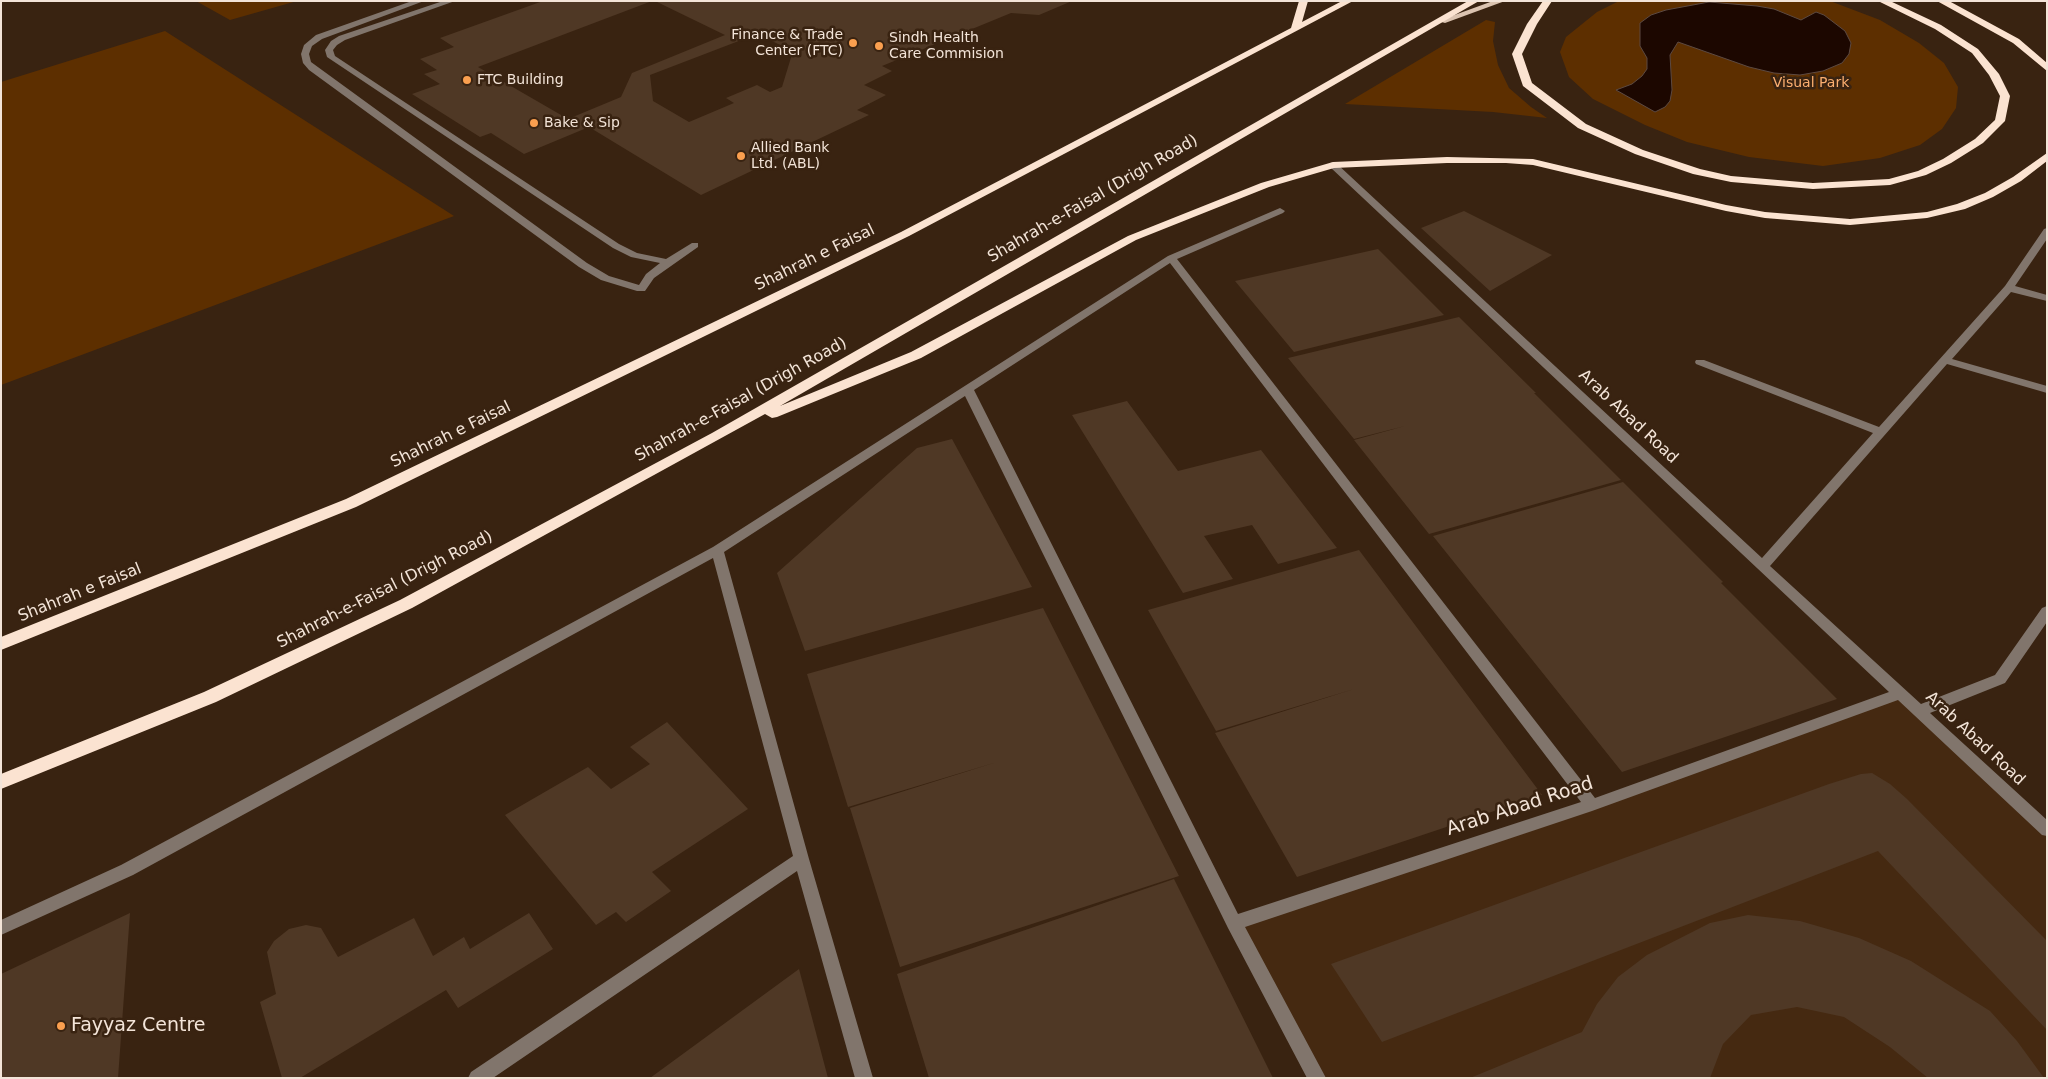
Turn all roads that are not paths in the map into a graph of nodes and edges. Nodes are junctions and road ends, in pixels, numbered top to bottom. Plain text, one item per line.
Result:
1 (420, 1) edge
2 (451, 1) edge
3 (1304, 1) edge
4 (1349, 1) edge
5 (1475, 1) edge
6 (1501, 1) edge
7 (1548, 1) edge
8 (1882, 1) edge
9 (1942, 1) edge
10 (1442, 22) junction
11 (1295, 29) junction
12 (332, 31) junction
13 (342, 38) junction
14 (319, 60) junction
15 (2047, 68) edge
16 (2047, 156) edge
17 (1333, 165) junction
18 (1280, 211) dead end
19 (2045, 238) edge
20 (696, 245) dead end
21 (1171, 258) junction
22 (668, 262) junction
23 (2009, 288) junction
24 (2047, 298) edge
25 (1945, 360) junction
26 (1700, 362) dead end
27 (966, 388) junction
28 (2047, 390) edge
29 (1881, 432) junction
30 (717, 436) junction
31 (717, 550) junction
32 (1762, 566) junction
33 (2046, 614) edge
34 (1, 644) edge
35 (1900, 694) junction
36 (1919, 711) junction
37 (1, 782) edge
38 (1592, 805) junction
39 (2047, 830) edge
40 (801, 859) junction
41 (1234, 922) junction
42 (1, 928) edge
43 (477, 1078) edge
44 (864, 1078) edge
45 (1317, 1078) edge

1 - 12 street
2 - 13 street
3 - 11 highway
4 - 11 highway
5 - 10 highway, Shahrah-e-Faisal (Drigh Road)
6 - 10 main road
7 - 8 highway
9 - 15 highway
10 - 30 highway, Shahrah-e-Faisal (Drigh Road)
11 - 34 highway, Shahrah e Faisal
12 - 13 street
12 - 14 street
13 - 14 street
14 - 22 street
14 - 22 street
16 - 17 highway
17 - 30 highway
17 - 32 street, Arab Abad Road
18 - 21 street
19 - 23 street
20 - 22 street
21 - 27 street
21 - 38 street
23 - 24 street
23 - 25 street
25 - 28 street
25 - 29 street
26 - 29 street
27 - 31 street
27 - 41 street
29 - 32 street
30 - 37 highway, Shahrah-e-Faisal (Drigh Road)
31 - 40 street
31 - 42 street
32 - 35 street, Arab Abad Road
33 - 36 street
35 - 36 street, Arab Abad Road
35 - 38 street, Arab Abad Road
36 - 39 street, Arab Abad Road
38 - 41 street, Arab Abad Road
40 - 43 street
40 - 44 street
41 - 45 street

